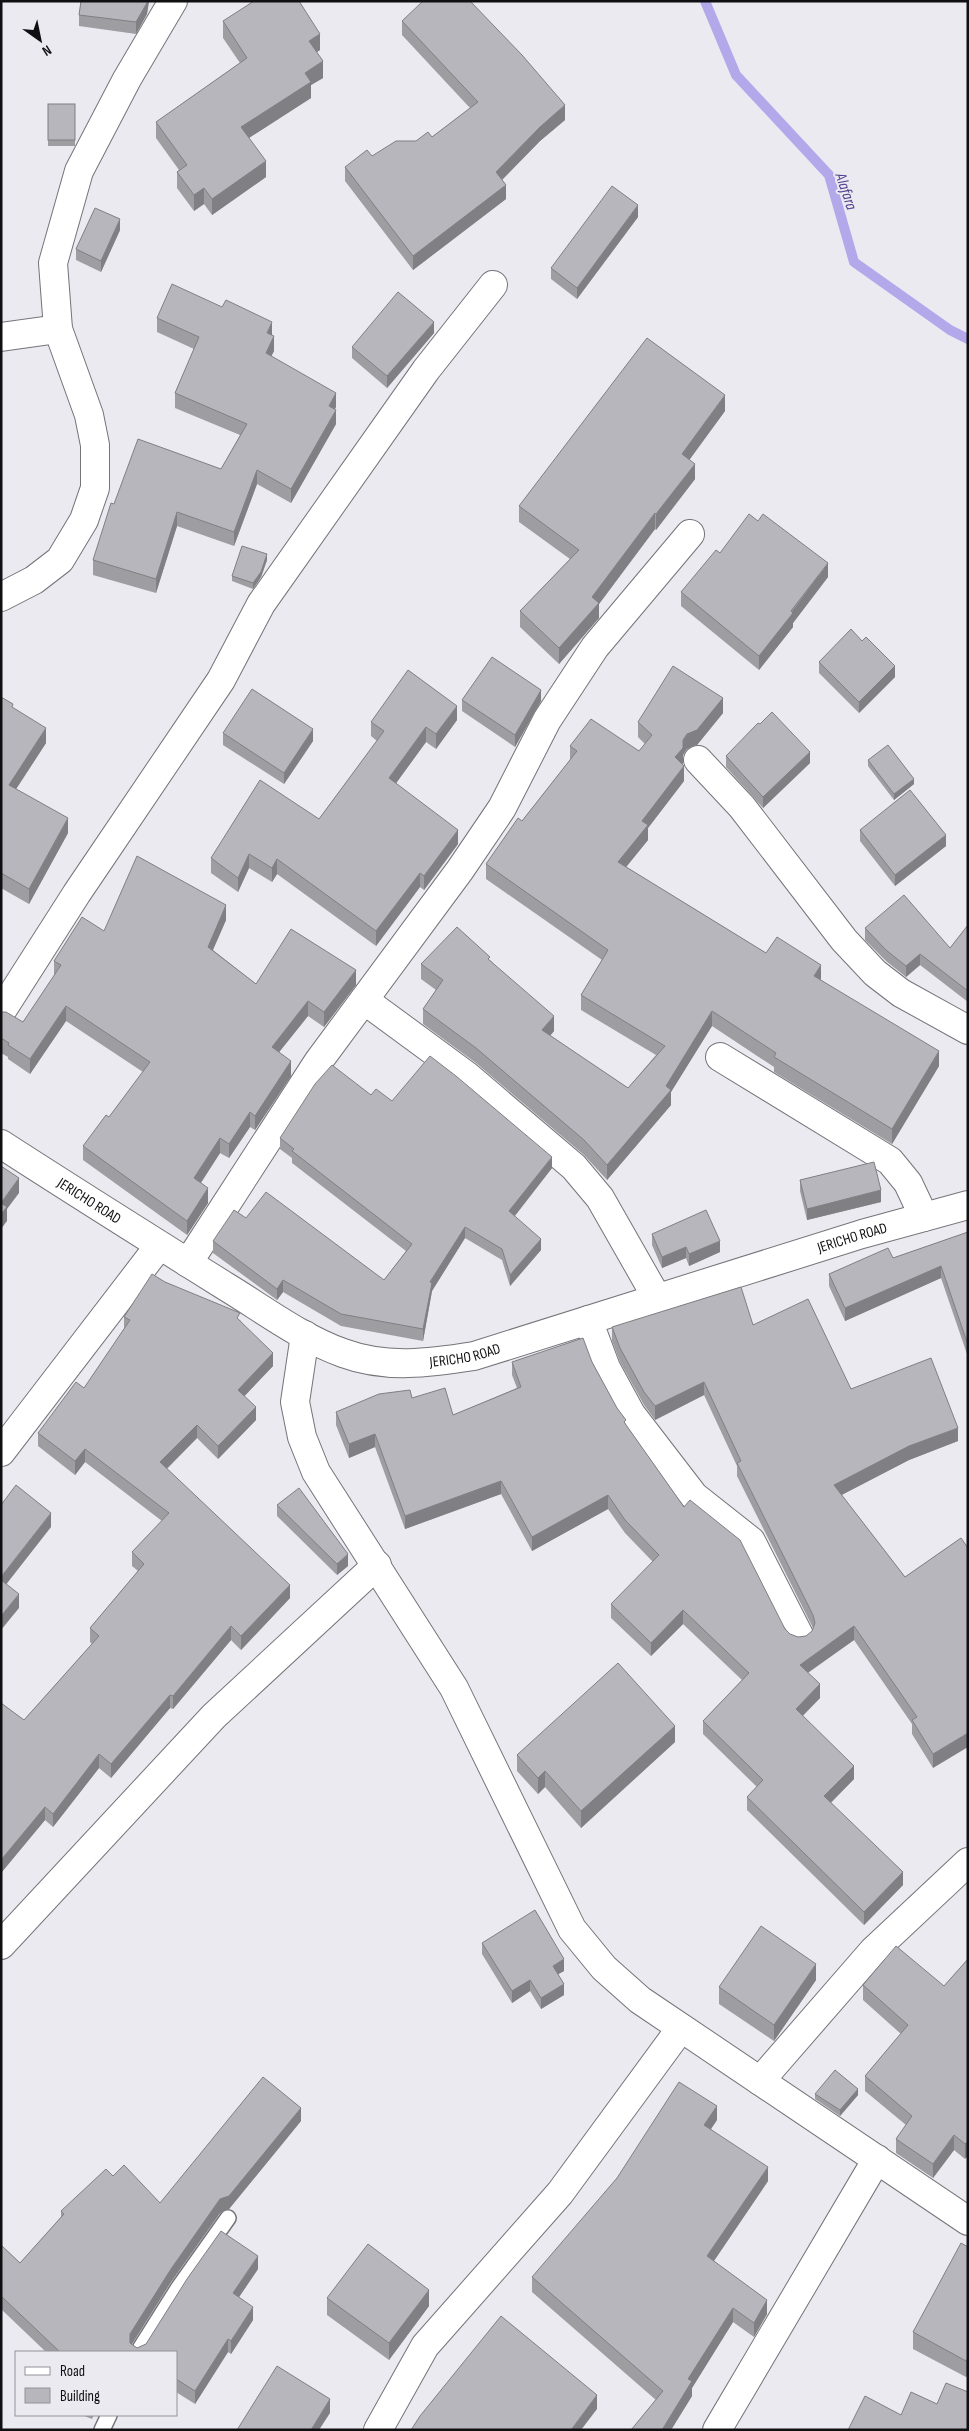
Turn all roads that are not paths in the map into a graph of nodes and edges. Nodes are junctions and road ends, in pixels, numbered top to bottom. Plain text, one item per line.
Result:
1 (173, 1) edge
2 (493, 285) dead end
3 (58, 329) junction
4 (1, 337) edge
5 (690, 534) dead end
6 (1, 597) edge
7 (698, 760) dead end
8 (364, 1000) junction
9 (1, 1012) edge
10 (968, 1030) edge
11 (720, 1056) dead end
12 (1, 1144) edge
13 (968, 1205) edge
14 (924, 1217) junction
15 (159, 1246) junction
16 (188, 1263) junction
17 (657, 1298) junction
18 (588, 1320) junction
19 (305, 1335) junction
20 (1, 1452) edge
21 (377, 1565) junction
22 (799, 1635) edge
23 (968, 1862) edge
24 (1, 1945) edge
25 (681, 2028) junction
26 (760, 2080) junction
27 (877, 2159) junction
28 (228, 2218) dead end
29 (968, 2221) edge
30 (139, 2351) edge
31 (109, 2416) edge
32 (102, 2430) edge
33 (378, 2430) edge
34 (717, 2430) edge

1 - 3 street
2 - 9 street
3 - 4 street
3 - 6 street
5 - 8 street
7 - 10 street
8 - 16 street
8 - 17 street
11 - 14 street
12 - 15 street, JERICHO ROAD
13 - 14 street, JERICHO ROAD
14 - 17 street, JERICHO ROAD
15 - 16 street, JERICHO ROAD
15 - 20 street
16 - 19 street, JERICHO ROAD
17 - 18 street, JERICHO ROAD
18 - 19 street, JERICHO ROAD
18 - 22 street
19 - 21 street
21 - 24 street
21 - 25 street
23 - 26 street
25 - 26 street
25 - 33 street
26 - 27 street
27 - 29 street
27 - 34 street
28 - 30 lane
31 - 32 lane

